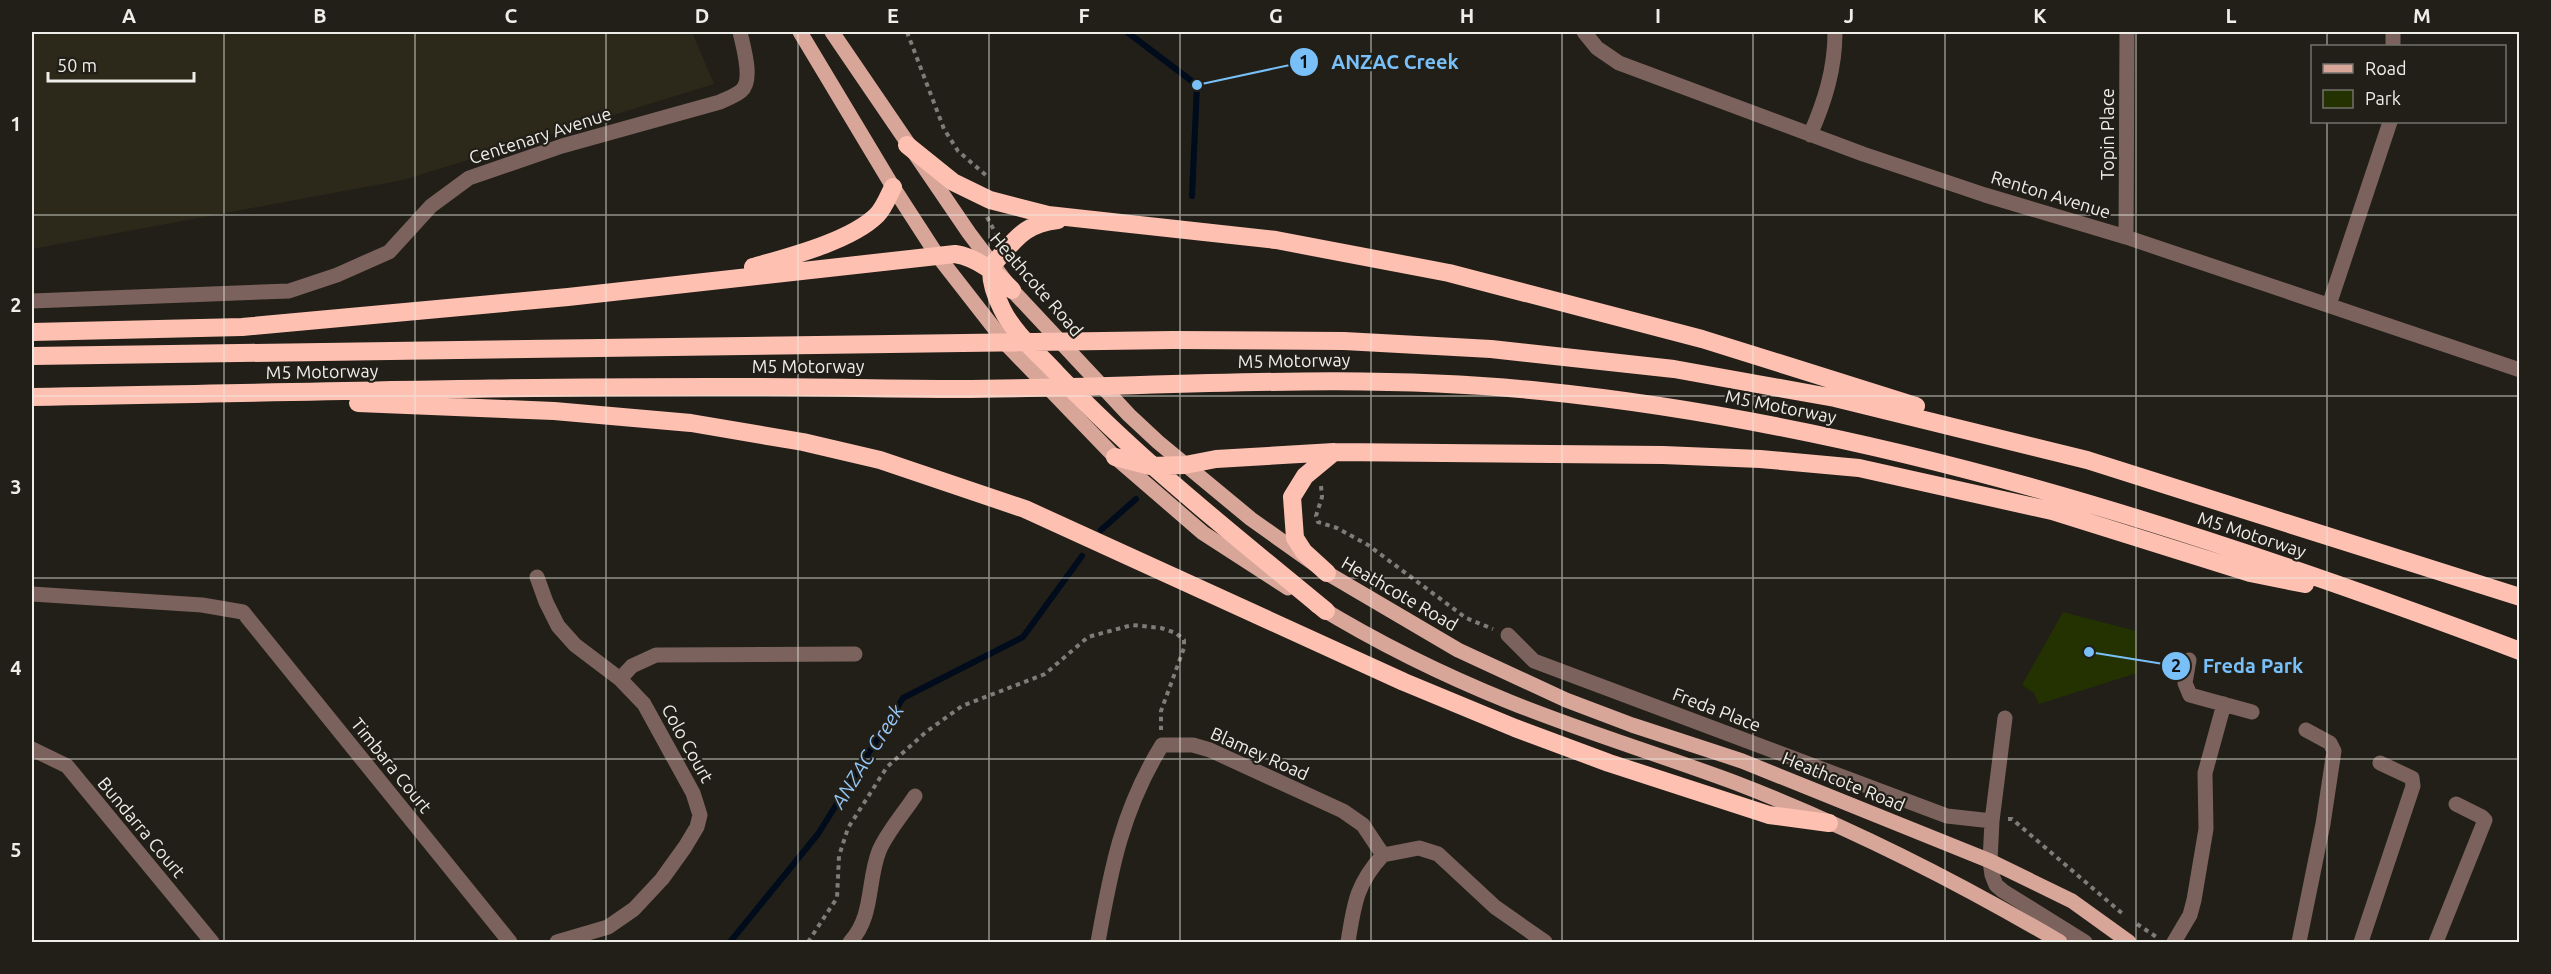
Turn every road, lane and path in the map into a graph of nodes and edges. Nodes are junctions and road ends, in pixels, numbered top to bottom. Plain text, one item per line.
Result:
1 (740, 32) edge
2 (800, 32) edge
3 (832, 32) edge
4 (907, 32) edge
5 (1584, 32) edge
6 (1835, 32) edge
7 (2127, 32) edge
8 (2390, 123) edge
9 (1810, 135) junction
10 (907, 145) junction
11 (993, 183) dead end
12 (893, 187) junction
13 (986, 213) dead end
14 (1081, 218) junction
15 (997, 237) dead end
16 (2126, 237) junction
17 (937, 255) junction
18 (991, 267) junction
19 (714, 279) junction
20 (1012, 290) joint
21 (32, 301) edge
22 (2329, 305) junction
23 (32, 332) edge
24 (32, 356) edge
25 (2520, 370) edge
26 (135, 395) junction
27 (32, 397) edge
28 (1334, 452) junction
29 (1115, 457) junction
30 (2087, 460) junction
31 (1185, 465) junction
32 (1152, 466) junction
33 (1319, 483) dead end
34 (1327, 573) junction
35 (537, 578) dead end
36 (32, 594) edge
37 (2520, 597) edge
38 (2380, 598) junction
39 (1326, 611) junction
40 (1508, 635) joint
41 (2520, 651) edge
42 (855, 654) dead end
43 (2189, 660) dead end
44 (620, 678) junction
45 (2224, 704) junction
46 (2252, 712) dead end
47 (2005, 718) dead end
48 (2306, 730) dead end
49 (1162, 745) junction
50 (32, 749) edge
51 (2380, 763) dead end
52 (915, 796) dead end
53 (2456, 804) dead end
54 (2008, 819) dead end
55 (1992, 821) junction
56 (1829, 823) junction
57 (1383, 855) junction
58 (1990, 861) junction
59 (212, 942) edge
60 (510, 942) edge
61 (557, 942) edge
62 (808, 942) edge
63 (850, 942) edge
64 (1098, 942) edge
65 (1348, 942) edge
66 (1545, 942) edge
67 (2060, 942) edge
68 (2085, 942) edge
69 (2129, 942) edge
70 (2164, 942) edge
71 (2174, 942) edge
72 (2299, 942) edge
73 (2361, 942) edge
74 (2436, 942) edge

1 - 21 street, Centenary Avenue
2 - 12 main road
3 - 10 main road, Heathcote Road
4 - 11 path
5 - 9 street, Renton Avenue
6 - 9 street
7 - 16 street, Topin Place
8 - 22 street
9 - 16 street, Renton Avenue
10 - 14 highway
10 - 18 main road, Heathcote Road
12 - 17 main road
12 - 19 highway
13 - 15 path
14 - 18 highway
14 - 30 highway
16 - 22 street, Renton Avenue
17 - 18 highway
17 - 19 highway
17 - 29 main road
18 - 20 highway
18 - 32 highway
19 - 23 highway
20 - 31 main road, Heathcote Road
22 - 25 street, Renton Avenue
24 - 30 highway, M5 Motorway
26 - 27 highway, M5 Motorway
26 - 38 highway, M5 Motorway
26 - 56 highway
28 - 31 highway
28 - 34 highway
28 - 38 highway
29 - 32 highway
29 - 39 main road
30 - 37 highway, M5 Motorway
31 - 32 highway
31 - 34 main road, Heathcote Road
32 - 39 highway
33 - 40 path
34 - 58 main road, Heathcote Road
35 - 44 street, Colo Court
36 - 60 street, Timbara Court
38 - 41 highway, M5 Motorway
39 - 56 main road
40 - 55 street, Freda Place
42 - 44 street
43 - 45 street
44 - 61 street, Colo Court
45 - 46 street
45 - 71 street
47 - 55 street
48 - 72 street
49 - 57 street, Blamey Road
49 - 62 path
49 - 64 street
50 - 59 street, Bundarra Court
51 - 73 street
52 - 63 street
53 - 74 street
54 - 70 path
55 - 58 street
56 - 67 main road
57 - 65 street
57 - 66 street
58 - 68 street
58 - 69 main road, Heathcote Road

